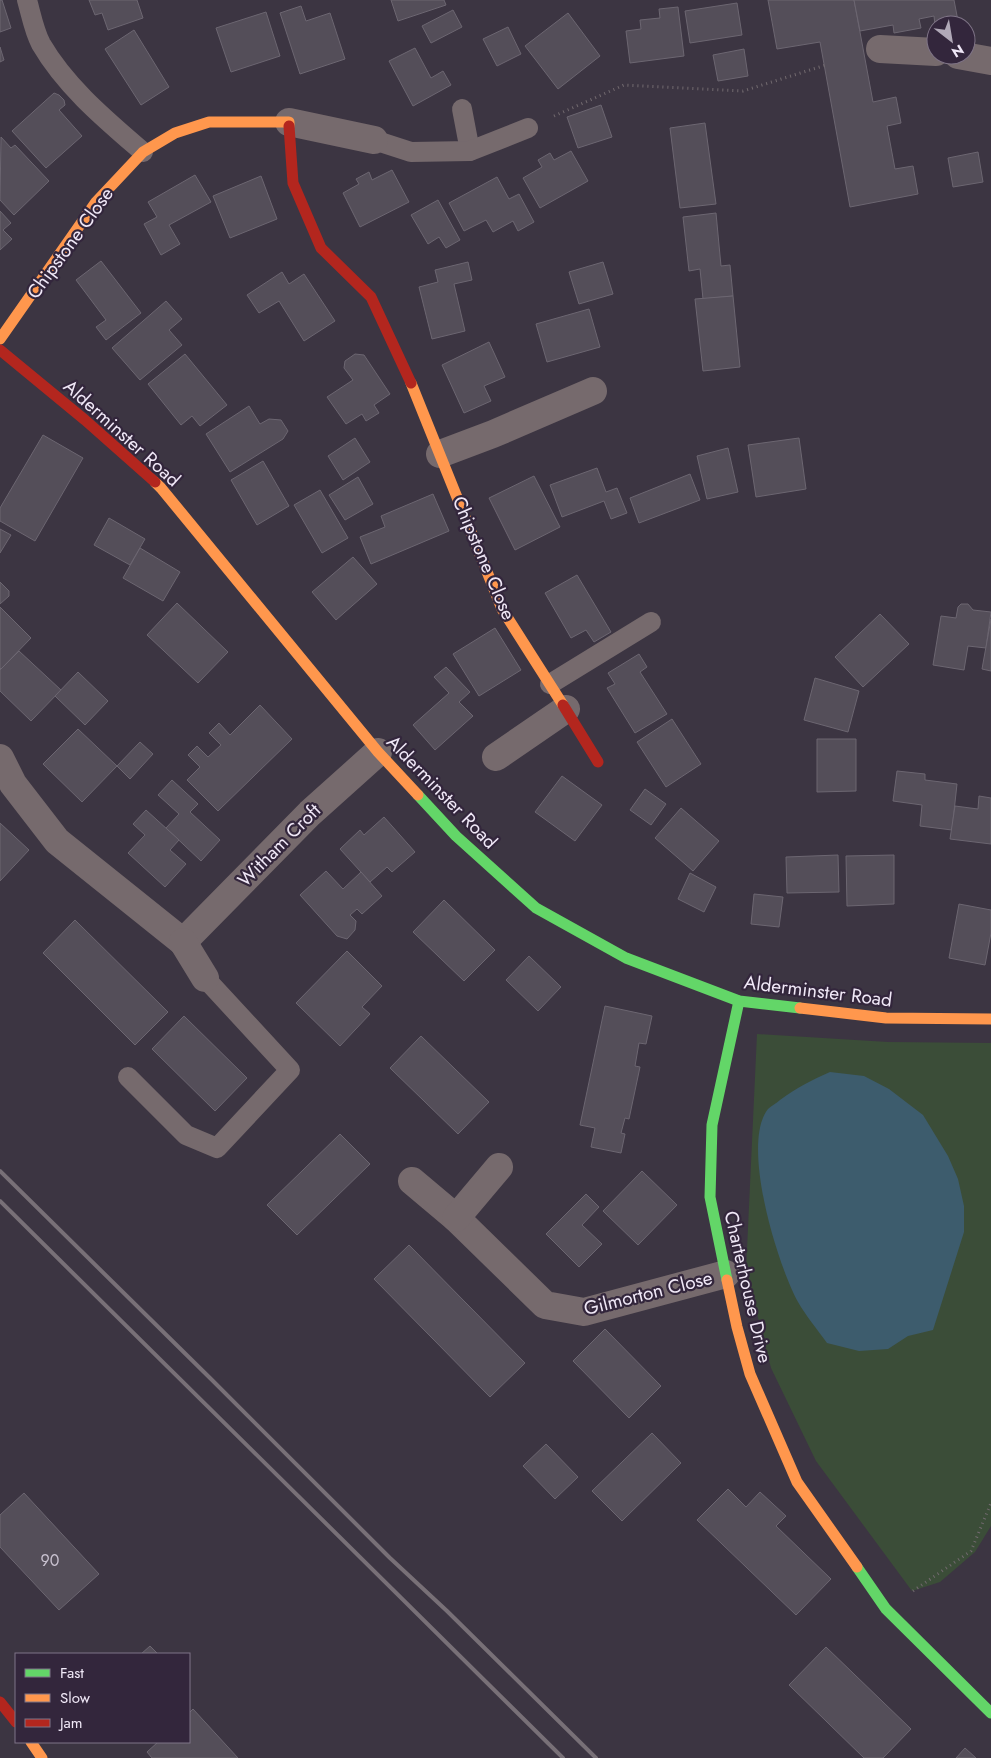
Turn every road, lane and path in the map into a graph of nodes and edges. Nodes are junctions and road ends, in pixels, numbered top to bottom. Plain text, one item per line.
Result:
1 (27, 0) edge
2 (880, 49) dead end
3 (926, 51) edge
4 (976, 58) edge
5 (991, 61) edge
6 (826, 65) dead end
7 (462, 109) dead end
8 (289, 122) junction
9 (528, 128) joint
10 (374, 140) joint
11 (470, 150) junction
12 (143, 152) junction
13 (0, 339) edge
14 (0, 350) edge
15 (593, 391) dead end
16 (440, 454) junction
17 (651, 622) dead end
18 (550, 684) junction
19 (566, 709) junction
20 (378, 752) junction
21 (496, 756) dead end
22 (0, 758) edge
23 (598, 762) dead end
24 (183, 942) junction
25 (205, 978) joint
26 (740, 1001) junction
27 (991, 1019) edge
28 (128, 1077) dead end
29 (499, 1168) dead end
30 (412, 1180) dead end
31 (456, 1218) junction
32 (726, 1274) junction
33 (991, 1503) edge
34 (886, 1609) junction
35 (0, 1702) edge
36 (991, 1713) edge
37 (15, 1721) edge
38 (32, 1743) edge
39 (42, 1758) edge

1 - 12 lane
2 - 3 street
4 - 5 street
6 - 9 path
7 - 11 lane
8 - 10 street, Chipstone Close
8 - 12 street, Chipstone Close
8 - 16 street, Chipstone Close
9 - 11 lane
10 - 11 lane
12 - 13 street, Chipstone Close
14 - 20 street, Alderminster Road
15 - 16 street
16 - 18 street, Chipstone Close
17 - 18 lane
18 - 19 street, Chipstone Close
19 - 21 street
19 - 23 street, Chipstone Close
20 - 24 street, Witham Croft
20 - 26 street, Alderminster Road
22 - 24 street
24 - 25 street
25 - 28 lane
26 - 27 street, Alderminster Road
26 - 32 street, Charterhouse Drive
29 - 31 street
30 - 31 street, Gilmorton Close
31 - 32 street, Gilmorton Close
32 - 34 street, Charterhouse Drive
33 - 34 path
34 - 36 street, Charterhouse Drive
35 - 37 street
38 - 39 street

